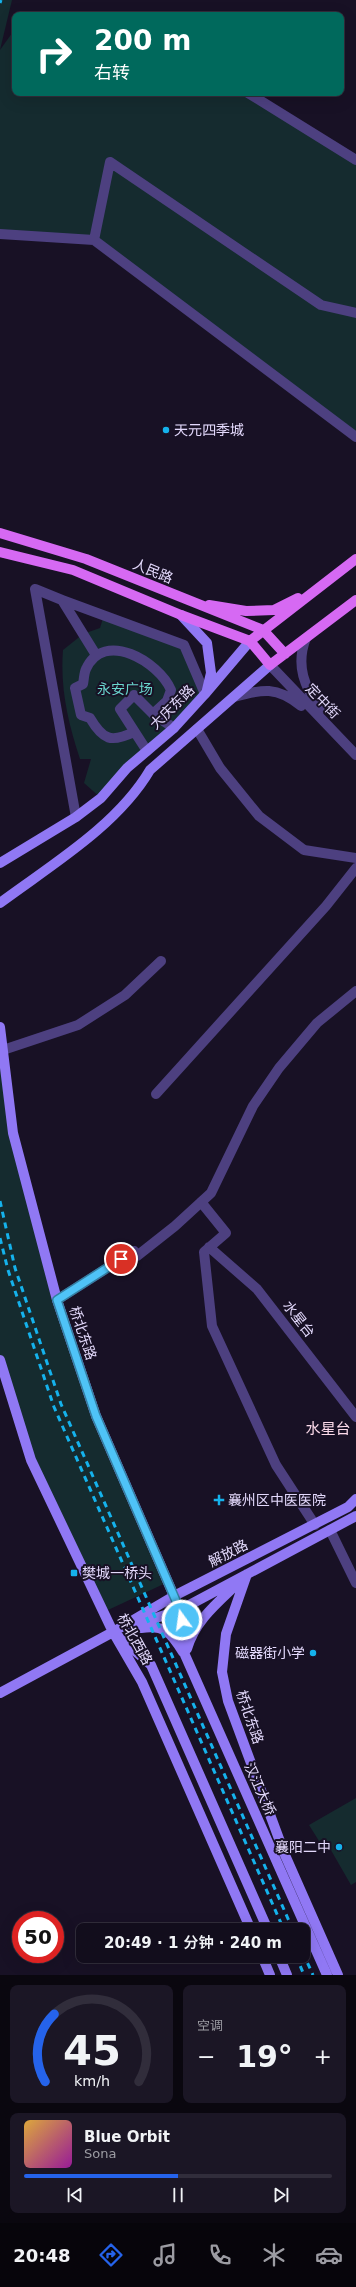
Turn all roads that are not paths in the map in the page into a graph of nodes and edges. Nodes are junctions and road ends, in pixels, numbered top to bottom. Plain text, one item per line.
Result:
1 (253, 96) edge
2 (356, 160) edge
3 (0, 234) edge
4 (94, 240) junction
5 (356, 313) edge
6 (356, 437) edge
7 (0, 533) edge
8 (0, 552) edge
9 (356, 559) edge
10 (316, 589) junction
11 (62, 600) junction
12 (356, 600) edge
13 (190, 602) junction
14 (181, 615) junction
15 (263, 630) junction
16 (306, 638) junction
17 (250, 640) junction
18 (285, 654) junction
19 (96, 655) junction
20 (270, 665) junction
21 (205, 694) junction
22 (234, 697) junction
23 (153, 714) junction
24 (174, 728) junction
25 (197, 729) junction
26 (332, 731) junction
27 (134, 732) junction
28 (147, 751) junction
29 (356, 755) edge
30 (76, 817) junction
31 (356, 858) edge
32 (0, 863) edge
33 (356, 868) edge
34 (0, 903) edge
35 (161, 961) dead end
36 (356, 991) edge
37 (0, 1027) edge
38 (3, 1050) junction
39 (156, 1094) dead end
40 (201, 1202) junction
41 (209, 1248) junction
42 (57, 1300) junction
43 (0, 1360) edge
44 (356, 1417) edge
45 (356, 1499) edge
46 (356, 1516) edge
47 (315, 1525) junction
48 (330, 1530) junction
49 (247, 1574) junction
50 (356, 1583) edge
51 (174, 1596) junction
52 (180, 1610) junction
53 (113, 1632) junction
54 (185, 1655) junction
55 (0, 1692) edge
56 (248, 1923) edge
57 (265, 1923) edge
58 (265, 1963) edge
59 (282, 1963) edge
60 (270, 1975) edge
61 (287, 1975) edge
62 (327, 1975) edge
63 (338, 1975) edge

1 - 2 street
3 - 4 street
4 - 5 street
4 - 6 street
7 - 13 main road, 人民路
8 - 14 main road
9 - 10 main road, 大庆东路
10 - 13 main road
10 - 15 main road, 大庆东路
11 - 19 street
11 - 21 street
11 - 30 street
12 - 16 main road
13 - 15 main road, 人民路
14 - 17 main road
14 - 21 main road
15 - 17 main road, 大庆东路
15 - 18 main road, 人民路
16 - 18 main road
16 - 26 street
17 - 20 main road
17 - 21 main road, 大庆东路
18 - 20 main road
19 - 23 street
19 - 27 street
20 - 22 main road
20 - 26 street, 定中街
21 - 24 main road, 大庆东路
22 - 25 main road
22 - 26 street
23 - 24 street
23 - 27 street
24 - 28 main road, 大庆东路
25 - 31 street
25 - 34 main road
26 - 29 street, 定中街
27 - 28 street
28 - 30 main road, 大庆东路
30 - 32 main road, 大庆东路
33 - 39 street
35 - 38 street
36 - 40 street
37 - 38 main road, 桥北东路
38 - 42 main road, 桥北东路
40 - 41 street
40 - 42 street
41 - 44 street, 水星台
41 - 47 street
42 - 51 main road, 桥北东路
43 - 53 main road, 桥北西路
45 - 47 main road, 解放路
46 - 48 main road, 解放路
47 - 51 main road, 解放路
48 - 49 main road, 解放路
48 - 50 street
49 - 52 main road, 解放路
49 - 54 main road
49 - 63 main road, 桥北东路
51 - 52 main road, 桥北东路
51 - 53 main road, 解放路
52 - 53 main road, 解放路
52 - 54 main road, 汉江大桥
53 - 54 main road
53 - 55 main road, 解放路
53 - 56 main road, 桥北西路
53 - 57 main road
54 - 62 main road, 汉江大桥
58 - 60 main road
59 - 61 main road

